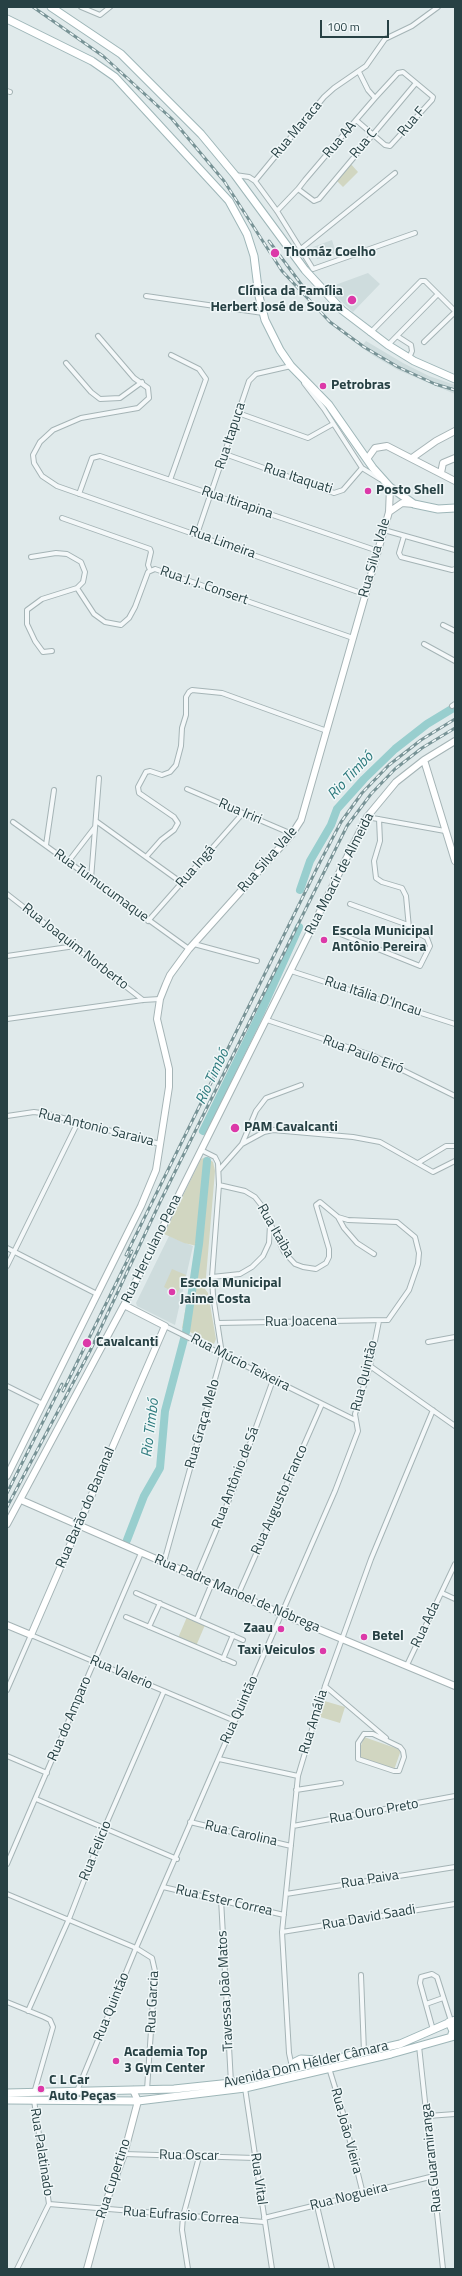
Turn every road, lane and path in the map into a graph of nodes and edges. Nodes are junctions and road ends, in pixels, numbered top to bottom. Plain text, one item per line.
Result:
1 (51, 7) edge
2 (81, 7) edge
3 (110, 7) edge
4 (438, 7) edge
5 (7, 19) edge
6 (359, 72) junction
7 (416, 83) junction
8 (375, 98) junction
9 (356, 120) junction
10 (372, 134) junction
11 (395, 173) dead end
12 (235, 175) junction
13 (254, 181) junction
14 (298, 189) junction
15 (277, 211) junction
16 (415, 233) dead end
17 (302, 248) junction
18 (438, 294) junction
19 (146, 296) dead end
20 (455, 311) edge
21 (263, 313) junction
22 (370, 333) junction
23 (98, 336) dead end
24 (397, 336) junction
25 (424, 342) dead end
26 (388, 345) junction
27 (171, 355) dead end
28 (409, 358) junction
29 (66, 363) dead end
30 (291, 366) junction
31 (300, 376) junction
32 (455, 379) edge
33 (142, 382) junction
34 (238, 413) junction
35 (333, 424) junction
36 (455, 431) edge
37 (225, 454) junction
38 (412, 458) junction
39 (455, 458) edge
40 (367, 459) junction
41 (362, 468) junction
42 (441, 474) junction
43 (170, 480) junction
44 (382, 480) junction
45 (455, 481) edge
46 (390, 488) junction
47 (79, 494) junction
48 (211, 494) junction
49 (414, 504) junction
50 (455, 508) edge
51 (389, 512) junction
52 (62, 518) dead end
53 (384, 530) junction
54 (197, 534) junction
55 (404, 536) junction
56 (455, 550) edge
57 (378, 551) junction
58 (31, 556) dead end
59 (455, 569) edge
60 (150, 570) junction
61 (77, 588) junction
62 (364, 594) junction
63 (443, 625) dead end
64 (455, 631) edge
65 (353, 638) junction
66 (424, 644) dead end
67 (52, 651) dead end
68 (455, 661) edge
69 (327, 731) junction
70 (455, 741) edge
71 (424, 760) junction
72 (99, 778) dead end
73 (187, 789) dead end
74 (54, 790) dead end
75 (243, 813) junction
76 (367, 816) junction
77 (379, 819) junction
78 (96, 821) junction
79 (13, 822) dead end
80 (95, 827) junction
81 (445, 831) junction
82 (292, 834) junction
83 (46, 845) junction
84 (146, 857) junction
85 (455, 860) edge
86 (68, 862) junction
87 (91, 879) junction
88 (182, 883) junction
89 (7, 894) edge
90 (350, 904) dead end
91 (148, 921) junction
92 (408, 925) junction
93 (338, 933) dead end
94 (194, 944) junction
95 (75, 946) junction
96 (189, 949) junction
97 (7, 956) edge
98 (257, 961) dead end
99 (291, 971) junction
100 (160, 999) junction
101 (143, 1000) junction
102 (7, 1019) edge
103 (267, 1020) junction
104 (455, 1024) edge
105 (301, 1085) dead end
106 (455, 1096) edge
107 (7, 1116) edge
108 (78, 1122) junction
109 (160, 1144) junction
110 (242, 1144) junction
111 (455, 1146) edge
112 (201, 1150) junction
113 (455, 1160) edge
114 (418, 1163) junction
115 (219, 1170) junction
116 (219, 1185) junction
117 (338, 1217) junction
118 (270, 1224) junction
119 (7, 1248) edge
120 (14, 1252) junction
121 (374, 1254) dead end
122 (7, 1266) edge
123 (212, 1277) junction
124 (97, 1294) junction
125 (124, 1305) junction
126 (379, 1321) junction
127 (217, 1323) junction
128 (165, 1326) junction
129 (455, 1337) edge
130 (428, 1342) dead end
131 (222, 1354) junction
132 (370, 1366) junction
133 (272, 1380) junction
134 (7, 1386) edge
135 (43, 1404) junction
136 (322, 1404) junction
137 (433, 1410) junction
138 (355, 1420) junction
139 (455, 1426) edge
140 (7, 1476) edge
141 (21, 1500) junction
142 (7, 1524) edge
143 (79, 1524) junction
144 (142, 1553) junction
145 (164, 1562) junction
146 (455, 1564) edge
147 (197, 1576) junction
148 (212, 1583) junction
149 (136, 1593) dead end
150 (442, 1593) junction
151 (238, 1595) junction
152 (455, 1599) edge
153 (160, 1603) junction
154 (282, 1614) junction
155 (126, 1617) dead end
156 (197, 1619) junction
157 (7, 1625) edge
158 (149, 1627) junction
159 (31, 1635) junction
160 (233, 1635) junction
161 (343, 1639) junction
162 (243, 1640) dead end
163 (223, 1658) junction
164 (94, 1662) junction
165 (234, 1663) dead end
166 (408, 1665) junction
167 (325, 1686) junction
168 (455, 1686) edge
169 (7, 1690) edge
170 (164, 1691) junction
171 (235, 1721) junction
172 (391, 1742) junction
173 (7, 1756) edge
174 (219, 1759) junction
175 (47, 1773) junction
176 (298, 1776) junction
177 (341, 1783) dead end
178 (296, 1790) junction
179 (455, 1796) edge
180 (36, 1799) junction
181 (190, 1822) junction
182 (293, 1826) junction
183 (104, 1829) junction
184 (291, 1846) junction
185 (176, 1859) junction
186 (7, 1864) edge
187 (455, 1867) edge
188 (163, 1887) junction
189 (7, 1894) edge
190 (286, 1894) junction
191 (221, 1899) junction
192 (455, 1904) edge
193 (284, 1915) junction
194 (69, 1919) junction
195 (282, 1932) junction
196 (136, 1948) junction
197 (361, 1975) dead end
198 (443, 1998) junction
199 (7, 2002) edge
200 (426, 2004) junction
201 (28, 2011) junction
202 (452, 2021) edge
203 (433, 2030) junction
204 (453, 2036) edge
205 (419, 2046) junction
206 (289, 2053) junction
207 (364, 2053) junction
208 (301, 2059) junction
209 (326, 2060) junction
210 (329, 2068) junction
211 (293, 2071) junction
212 (231, 2084) junction
213 (245, 2088) junction
214 (133, 2090) junction
215 (147, 2090) junction
216 (76, 2092) junction
217 (7, 2093) edge
218 (34, 2097) junction
219 (7, 2100) edge
220 (138, 2101) junction
221 (455, 2114) edge
222 (428, 2116) junction
223 (124, 2154) junction
224 (199, 2157) junction
225 (255, 2158) junction
226 (434, 2176) junction
227 (363, 2194) junction
228 (49, 2204) junction
229 (317, 2206) junction
230 (103, 2210) junction
231 (182, 2216) junction
232 (264, 2220) junction
233 (17, 2269) edge
234 (87, 2269) edge
235 (188, 2269) edge
236 (272, 2269) edge
237 (332, 2269) edge
238 (443, 2269) edge

1 - 12 main road
2 - 3 street
4 - 6 street, Rua Maraca
5 - 21 main road
6 - 8 street
6 - 13 street, Rua Maraca
7 - 8 street, Rua AA
7 - 10 street, Rua C
7 - 10 street, Rua F
8 - 9 street, Rua AA
9 - 10 street
9 - 14 street, Rua AA
10 - 14 street, Rua C
11 - 17 street
12 - 13 street
12 - 22 main road
13 - 15 street
14 - 15 street, Rua AA
15 - 17 street
16 - 17 street
18 - 20 street
18 - 22 street
18 - 24 street
19 - 21 street
20 - 25 street
21 - 30 main road
22 - 26 main road
23 - 33 street
24 - 26 street
24 - 28 street
26 - 28 main road
27 - 43 street
28 - 32 main road
29 - 33 street
30 - 31 main road
30 - 34 street, Rua Itapuca
31 - 35 street
31 - 40 main road
33 - 47 street, Rua Limeira
34 - 35 street
34 - 37 street, Rua Itapuca
35 - 41 street
36 - 38 main road
37 - 41 street, Rua Itaquati
37 - 48 street, Rua Itapuca
38 - 40 main road
38 - 42 main road
39 - 42 main road
40 - 44 main road
41 - 44 street
42 - 45 main road
43 - 47 street, Rua Itirapina
43 - 48 street, Rua Itirapina
44 - 46 main road
46 - 49 main road
46 - 51 main road, Rua Silva Vale
47 - 54 street, Rua Limeira
48 - 54 street, Rua Itapuca
48 - 57 street, Rua Itirapina
49 - 50 main road
49 - 51 main road, Rua Silva Vale
51 - 53 main road, Rua Silva Vale
52 - 60 street
53 - 55 street
53 - 57 main road, Rua Silva Vale
54 - 62 street, Rua Limeira
55 - 56 street
55 - 59 street
57 - 62 main road, Rua Silva Vale
58 - 61 street
60 - 61 street, Rua J. J. Consert
60 - 65 street, Rua J. J. Consert
61 - 67 street
62 - 65 main road, Rua Silva Vale
63 - 64 street
65 - 69 main road, Rua Silva Vale
66 - 68 street
69 - 82 main road, Rua Silva Vale
69 - 84 street
70 - 71 main road, Rua Moacir de Almeida
71 - 76 main road, Rua Moacir de Almeida
71 - 81 main road
72 - 78 street
73 - 75 street, Rua Iriri
74 - 83 street
75 - 82 street, Rua Iriri
75 - 88 street, Rua Ingá
76 - 77 street
76 - 99 main road, Rua Moacir de Almeida
77 - 81 street
77 - 92 street
78 - 80 street
78 - 84 street
79 - 83 street, Rua Tumucumaque
80 - 86 street
80 - 87 street
81 - 85 main road
82 - 94 main road, Rua Silva Vale
83 - 86 street, Rua Tumucumaque
84 - 88 street
86 - 87 street, Rua Tumucumaque
87 - 91 street, Rua Tumucumaque
88 - 91 street, Rua Ingá
89 - 95 street, Rua Joaquim Norberto
90 - 92 street
91 - 96 street, Rua Tumucumaque
92 - 93 street
94 - 96 main road, Rua Silva Vale
94 - 98 street
95 - 97 street
95 - 101 street, Rua Joaquim Norberto
96 - 100 main road, Rua Silva Vale
99 - 103 main road, Rua Herculano Pena
99 - 104 street, Rua Itália D'Incau
100 - 101 street
100 - 109 main road, Rua Silva Vale
101 - 102 street
103 - 106 street, Rua Paulo Eiró
103 - 112 main road, Rua Herculano Pena
105 - 110 street
107 - 108 street, Rua Antonio Saraiva
108 - 109 street, Rua Antonio Saraiva
108 - 120 street
109 - 124 main road, Rua Silva Vale
110 - 114 street
110 - 115 street
111 - 114 street
112 - 115 street
112 - 125 main road, Rua Herculano Pena
113 - 114 street
115 - 116 street, Rua Graça Melo
116 - 118 street, Rua Itaiba
116 - 123 street, Rua Graça Melo
117 - 118 street, Rua Itaiba
117 - 121 street
117 - 126 street, Rua Joacena
118 - 123 street
119 - 120 street
120 - 122 street
120 - 124 street
123 - 127 street, Rua Graça Melo
124 - 135 main road, Rua Silva Vale
125 - 128 main road, Rua Múcio Teixeira
125 - 141 main road, Rua Herculano Pena
126 - 127 street, Rua Joacena
126 - 132 street, Rua Quintão
127 - 131 street, Rua Graça Melo
128 - 131 street, Rua Múcio Teixeira
128 - 143 main road, Rua Barão do Bananal
129 - 130 street
131 - 133 street, Rua Múcio Teixeira
131 - 145 street, Rua Graça Melo
132 - 137 street
132 - 138 street, Rua Quintão
133 - 136 street, Rua Múcio Teixeira
133 - 147 street, Rua Antônio de Sá
134 - 135 street
135 - 140 main road, Rua Silva Vale
136 - 138 street, Rua Múcio Teixeira
136 - 151 street, Rua Augusto Franco
137 - 139 street
137 - 161 street, Rua Amália
138 - 154 street, Rua Quintão
141 - 142 main road, Rua Herculano Pena
141 - 143 main road, Rua Padre Manoel de Nóbrega
143 - 144 main road, Rua Padre Manoel de Nóbrega
143 - 159 main road, Rua Barão do Bananal
144 - 145 main road, Rua Padre Manoel de Nóbrega
144 - 164 street, Rua do Amparo
145 - 147 main road, Rua Padre Manoel de Nóbrega
146 - 150 street, Rua Ada
147 - 148 main road, Rua Padre Manoel de Nóbrega
148 - 151 main road, Rua Padre Manoel de Nóbrega
148 - 156 street
149 - 153 street
150 - 152 street
150 - 166 street, Rua Ada
151 - 154 main road, Rua Padre Manoel de Nóbrega
153 - 156 street
153 - 158 street
154 - 161 main road, Rua Padre Manoel de Nóbrega
154 - 171 street, Rua Quintão
155 - 158 street
156 - 160 street
157 - 159 main road, Rua Valerio
158 - 163 street
159 - 164 street, Rua Valerio
159 - 169 street, Rua Barão do Bananal
160 - 162 street
160 - 163 street
161 - 166 main road, Rua Padre Manoel de Nóbrega
161 - 167 street, Rua Amália
163 - 165 street
164 - 170 street, Rua Valerio
164 - 175 street, Rua do Amparo
166 - 168 main road, Rua Padre Manoel de Nóbrega
167 - 172 street
167 - 176 street, Rua Amália
170 - 171 street, Rua Valerio
170 - 183 street, Rua Felicio
171 - 174 street, Rua Quintão
172 - 172 street
173 - 175 street
174 - 176 street
174 - 181 street, Rua Quintão
175 - 180 street, Rua do Amparo
176 - 178 street, Rua Amália
177 - 178 street
178 - 182 street, Rua Amália
179 - 182 street, Rua Ouro Preto
180 - 183 street
180 - 186 street, Rua do Amparo
181 - 184 street, Rua Carolina
181 - 185 street, Rua Quintão
182 - 184 street, Rua Amália
183 - 185 street
183 - 194 street, Rua Felicio
184 - 190 street, Rua Amália
185 - 188 street, Rua Quintão
187 - 190 street, Rua Paiva
188 - 191 street, Rua Ester Correa
188 - 196 street, Rua Quintão
189 - 194 street, Rua Garcia
190 - 193 street, Rua Amália
191 - 193 street, Rua Ester Correa
191 - 212 street, Travessa João Matos
192 - 195 street, Rua David Saadi
193 - 195 street, Rua Amália
194 - 196 street, Rua Garcia
194 - 201 street, Rua Felicio
195 - 206 street, Rua Amália
196 - 215 street, Rua Garcia
196 - 216 street, Rua Quintão
197 - 207 street
198 - 200 street
198 - 200 street
198 - 202 street
199 - 201 street
200 - 203 street
201 - 218 street
202 - 203 main road, Avenida Dom Hélder Câmara
202 - 204 main road
203 - 207 main road, Avenida Dom Hélder Câmara
204 - 205 main road, Avenida Dom Hélder Câmara
205 - 210 main road, Avenida Dom Hélder Câmara
205 - 222 street, Rua Guaramiranga
206 - 208 street
206 - 211 street, Rua Amália
207 - 209 main road, Avenida Dom Hélder Câmara
208 - 209 main road
208 - 211 main road
209 - 211 main road, Avenida Dom Hélder Câmara
210 - 211 main road, Avenida Dom Hélder Câmara
210 - 227 street, Rua João Vieira
211 - 212 main road, Avenida Dom Hélder Câmara
211 - 213 main road, Avenida Dom Hélder Câmara
212 - 215 main road, Avenida Dom Hélder Câmara
213 - 220 main road, Avenida Dom Hélder Câmara
213 - 225 street, Rua Vital
214 - 215 main road, Avenida Dom Hélder Câmara
214 - 216 main road, Avenida Dom Hélder Câmara
214 - 220 main road
216 - 218 main road, Avenida Dom Hélder Câmara
217 - 218 main road, Avenida Dom Hélder Câmara
218 - 219 main road, Avenida Dom Hélder Câmara
218 - 220 main road, Avenida Dom Hélder Câmara
218 - 228 street, Rua Palatinado
220 - 223 main road, Rua Cupertino
221 - 222 street
222 - 226 street, Rua Guaramiranga
223 - 224 street, Rua Oscar
223 - 230 main road, Rua Cupertino
224 - 225 street, Rua Oscar
224 - 231 street
225 - 232 street, Rua Vital
226 - 227 street, Rua Nogueira
226 - 238 street, Rua Guaramiranga
227 - 229 street, Rua Nogueira
228 - 230 street, Rua Eufrasio Correa
228 - 233 street, Rua Palatinado
229 - 232 street, Rua Nogueira
229 - 237 street
230 - 231 street, Rua Eufrasio Correa
230 - 234 main road, Rua Cupertino
231 - 232 street, Rua Eufrasio Correa
231 - 235 street
232 - 236 street, Rua Vital

